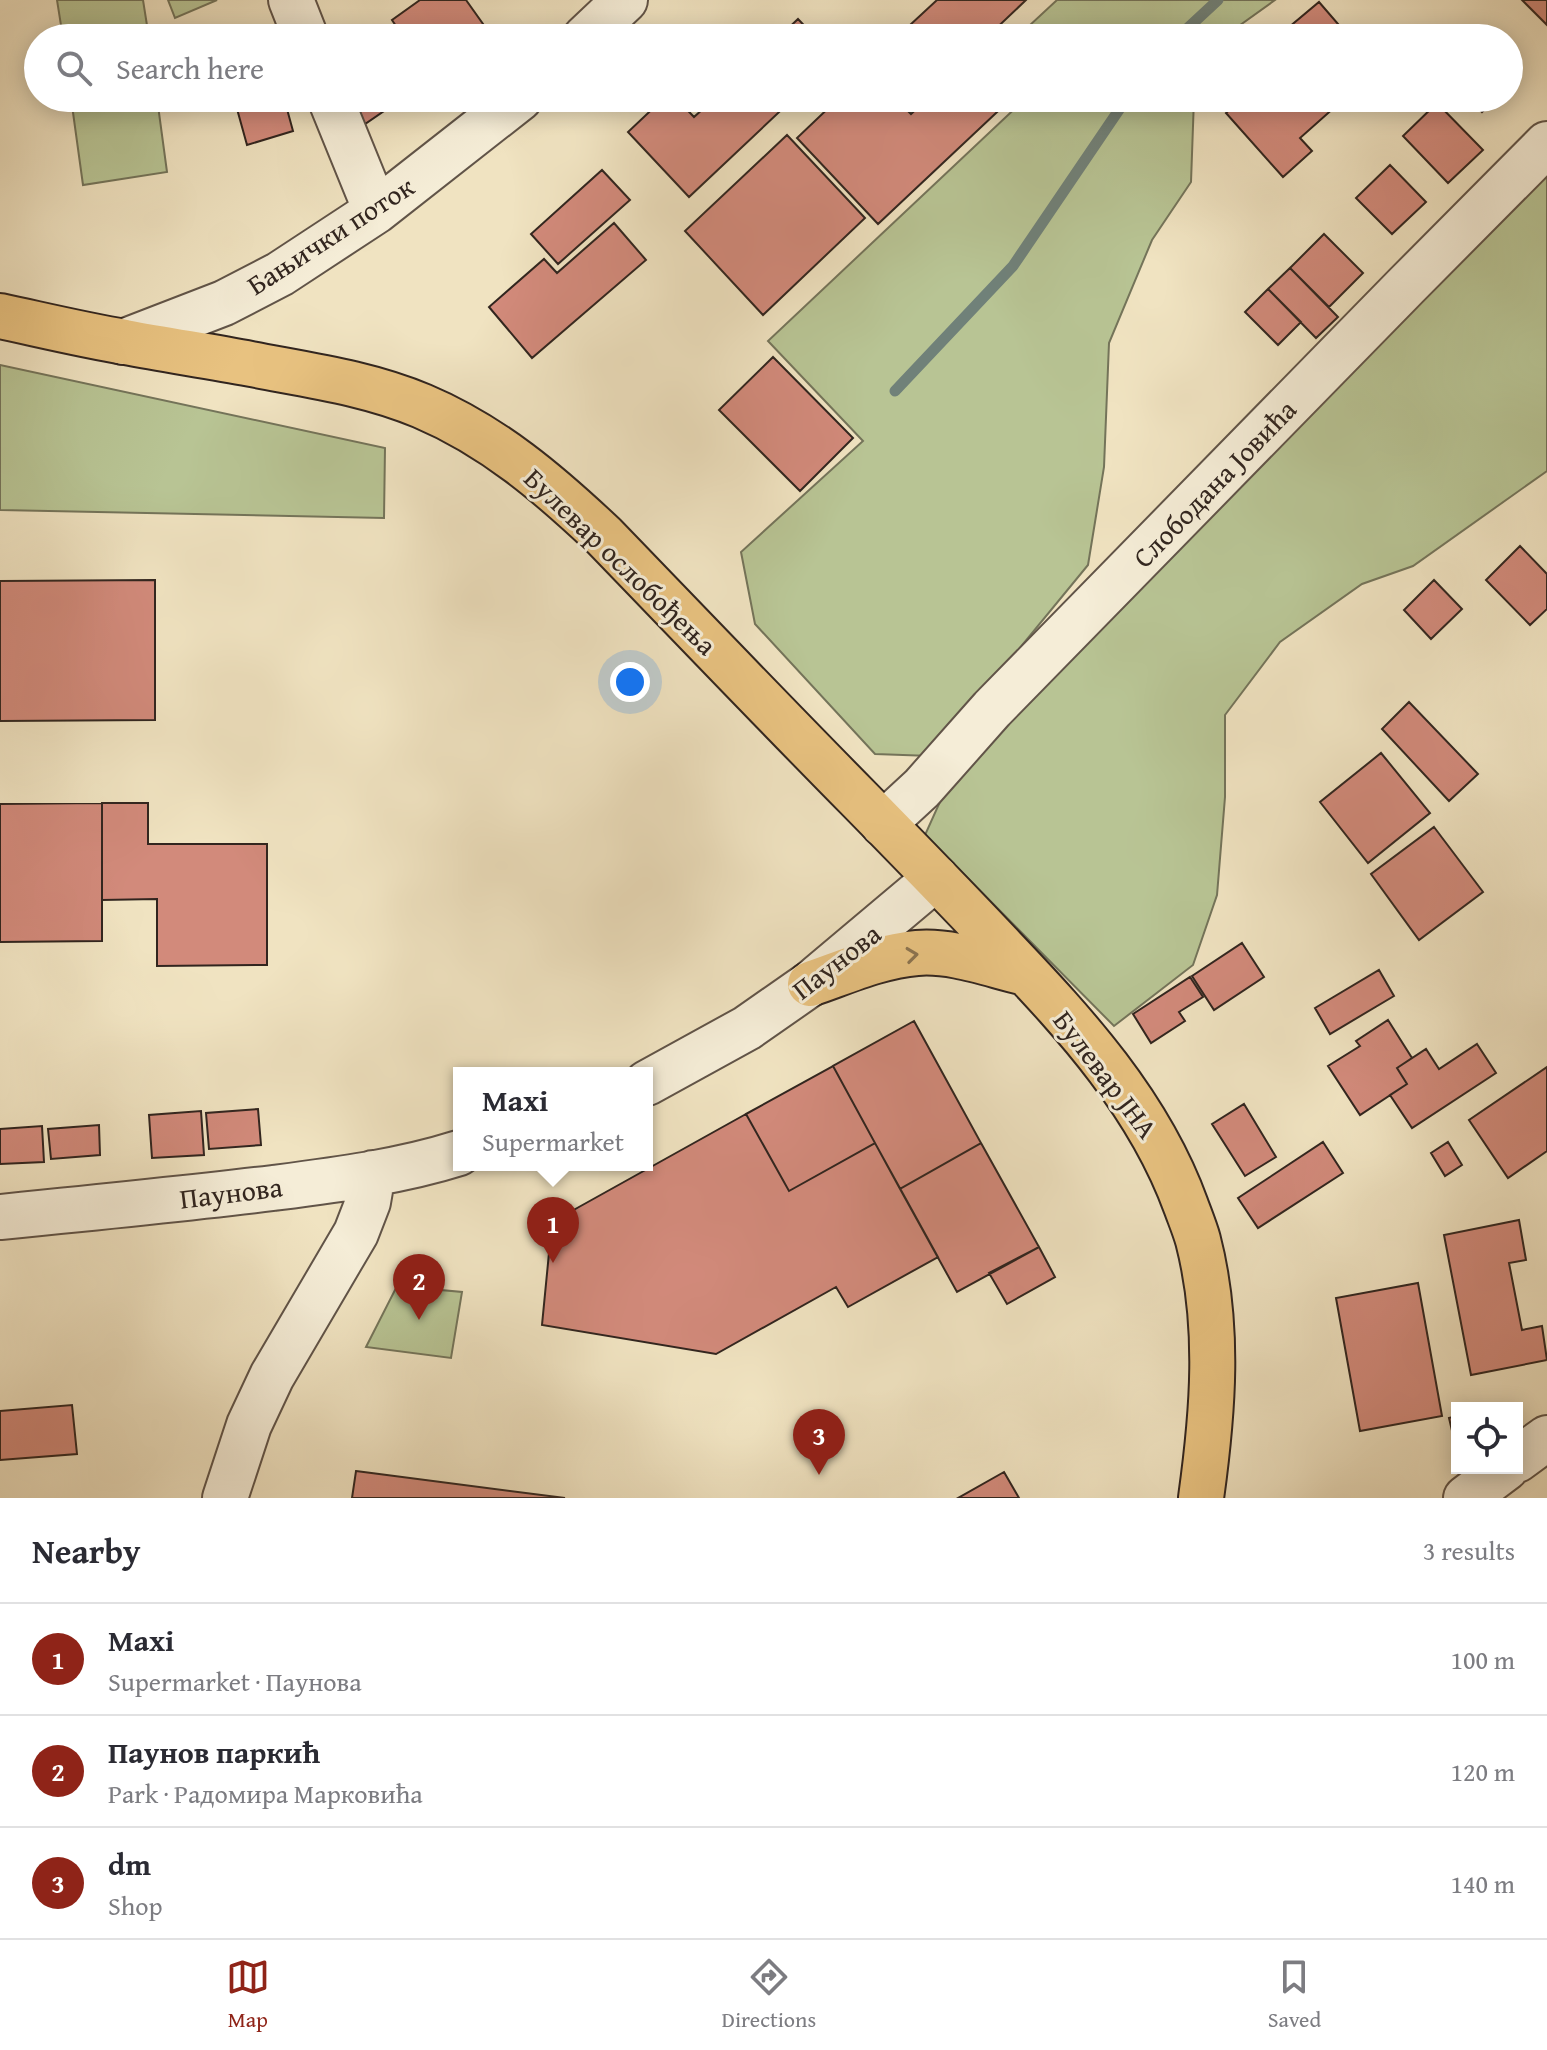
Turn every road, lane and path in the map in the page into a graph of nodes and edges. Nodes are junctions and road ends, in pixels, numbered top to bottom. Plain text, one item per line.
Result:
1 (291, 0) edge
2 (625, 0) edge
3 (300, 24) edge
4 (600, 24) edge
5 (336, 112) edge
6 (502, 112) edge
7 (1547, 144) edge
8 (376, 211) junction
9 (0, 316) edge
10 (123, 342) junction
11 (883, 824) junction
12 (936, 878) junction
13 (1026, 973) junction
14 (810, 984) junction
15 (653, 1080) edge
16 (453, 1154) edge
17 (373, 1173) junction
18 (0, 1217) edge
19 (1547, 1438) edge
20 (1523, 1456) edge
21 (1498, 1474) edge
22 (225, 1498) edge
23 (1201, 1498) edge
24 (1466, 1498) edge

1 - 3 street
2 - 4 street
5 - 8 street
6 - 8 street, Бањички поток
7 - 11 street, Слободана Јовића
8 - 10 street, Бањички поток
9 - 10 main road, Булевар ослобођења
10 - 11 main road, Булевар ослобођења
11 - 12 main road, Булевар ослобођења
12 - 13 main road, Булевар ЈНА
12 - 14 street, Паунова
14 -> 13 main road
13 - 23 main road, Булевар ЈНА
14 - 15 street, Паунова
16 - 17 street, Паунова
17 - 18 street, Паунова
17 - 22 street
19 - 20 street
21 - 24 street

